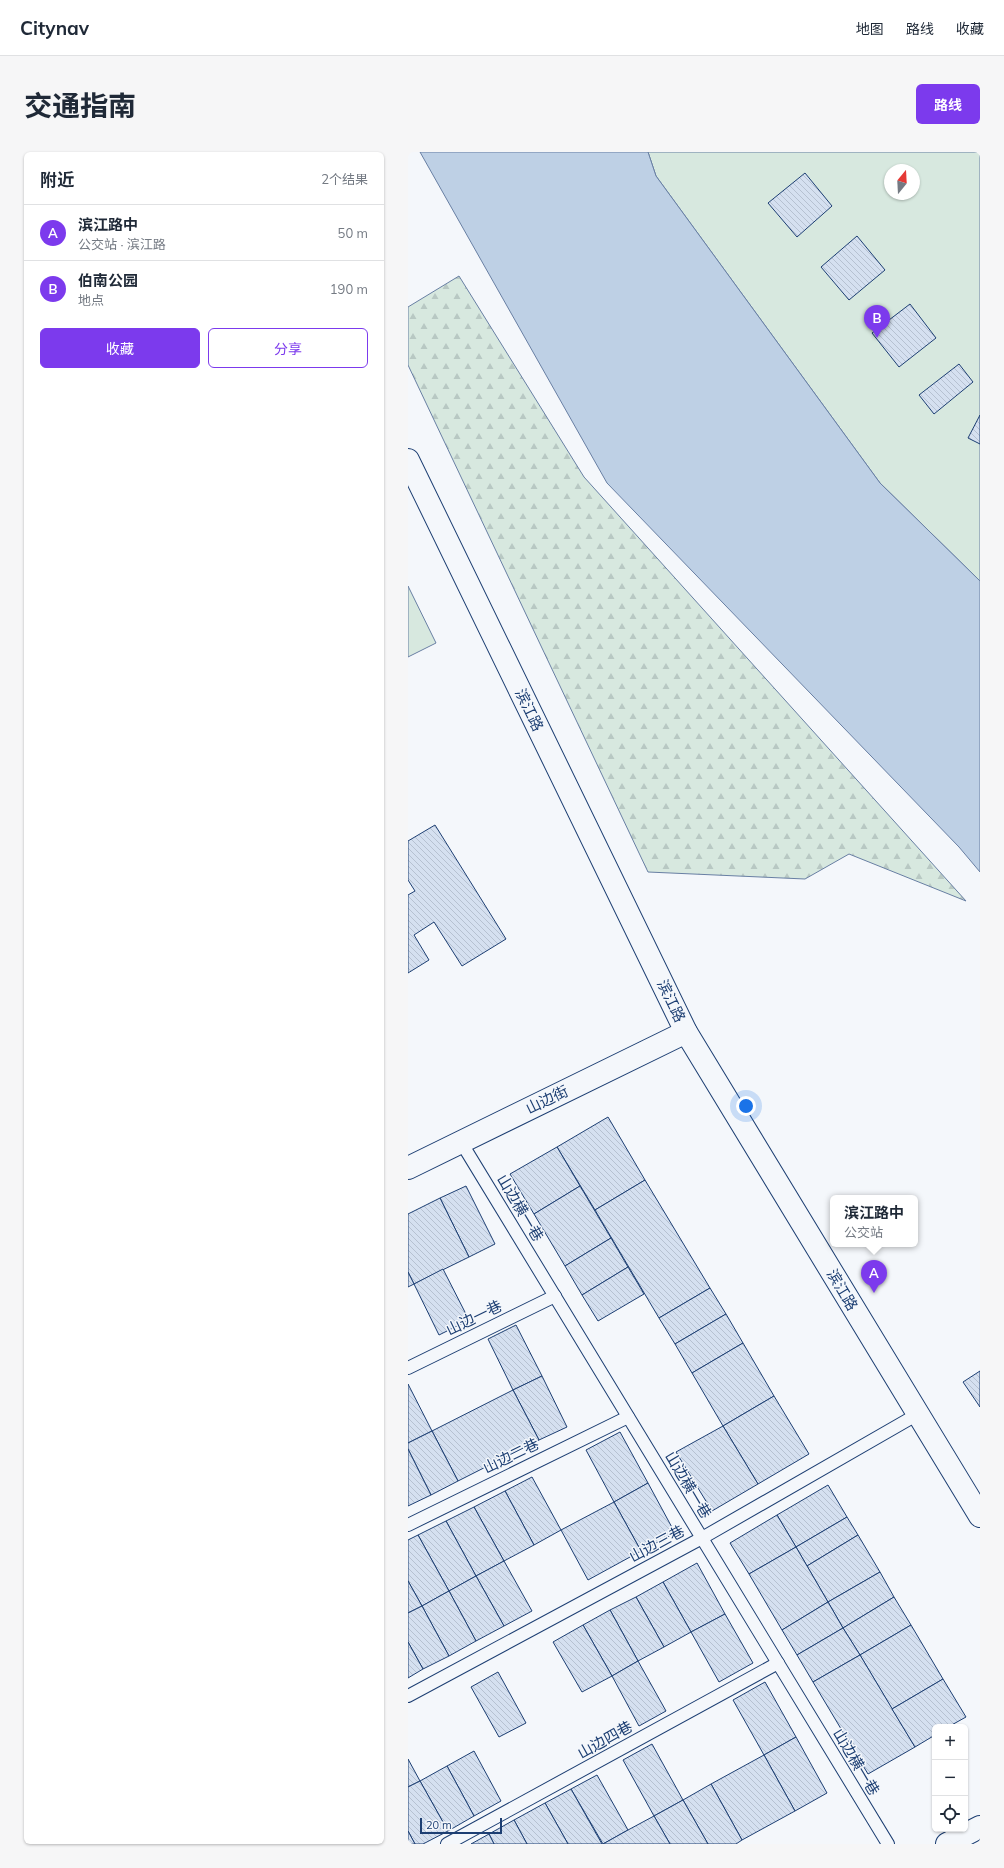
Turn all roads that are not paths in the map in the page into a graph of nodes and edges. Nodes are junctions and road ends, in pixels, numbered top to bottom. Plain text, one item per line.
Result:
1 (408, 460) edge
2 (686, 1032) junction
3 (461, 1142) junction
4 (408, 1168) edge
5 (555, 1296) junction
6 (408, 1368) edge
7 (918, 1414) junction
8 (628, 1417) junction
9 (980, 1516) edge
10 (408, 1525) edge
11 (702, 1538) junction
12 (778, 1663) junction
13 (408, 1696) edge
14 (980, 1827) edge
15 (447, 1844) edge
16 (888, 1844) edge
17 (948, 1844) edge

1 - 2 street, 滨江路
2 - 3 street, 山边街
2 - 7 street, 滨江路
3 - 4 street, 山边街
3 - 5 lane, 山边横一巷
5 - 6 lane, 山边一巷
5 - 8 lane, 山边横一巷
7 - 9 street, 滨江路
7 - 11 lane, 山边三巷
8 - 10 lane, 山边二巷
8 - 11 lane, 山边横一巷
11 - 12 lane, 山边横一巷
11 - 13 lane, 山边三巷
12 - 15 lane, 山边四巷
12 - 16 lane, 山边横一巷
14 - 17 street

